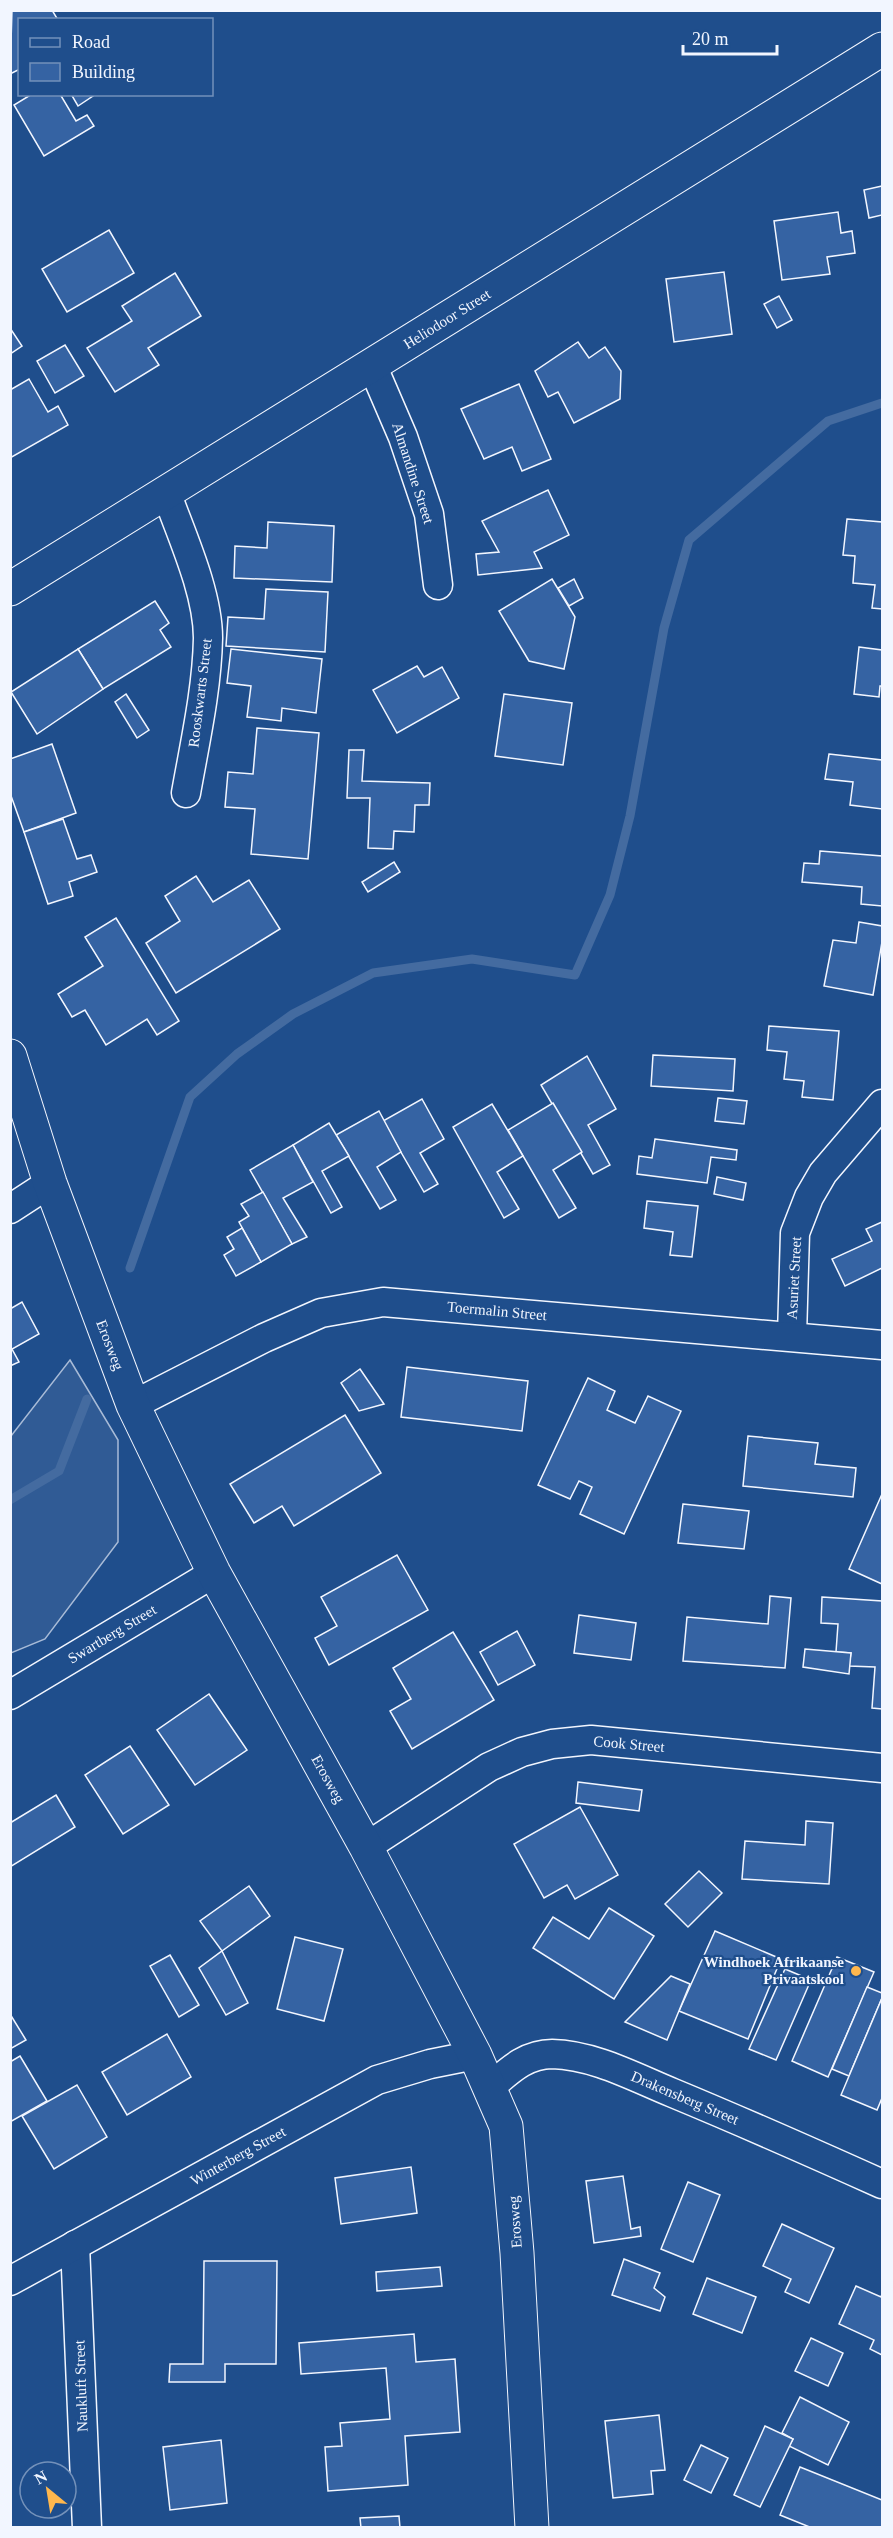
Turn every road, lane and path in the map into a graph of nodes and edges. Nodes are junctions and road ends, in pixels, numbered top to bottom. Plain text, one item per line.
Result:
1 (882, 49) edge
2 (372, 365) junction
3 (166, 492) junction
4 (438, 585) dead end
5 (10, 588) edge
6 (186, 793) dead end
7 (10, 1056) edge
8 (882, 1104) edge
9 (50, 1183) junction
10 (10, 1209) edge
11 (792, 1336) junction
12 (882, 1345) edge
13 (133, 1405) junction
14 (214, 1573) junction
15 (10, 1695) edge
16 (882, 1768) edge
17 (366, 1847) junction
18 (475, 2055) junction
19 (489, 2088) junction
20 (882, 2184) edge
21 (75, 2245) junction
22 (10, 2281) edge
23 (87, 2528) edge
24 (532, 2528) edge

1 - 2 street, Heliodoor Street
2 - 3 street, Heliodoor Street
2 - 4 street, Almandine Street
3 - 5 street, Heliodoor Street
3 - 6 street, Rooskwarts Street
7 - 9 street, Erosweg
8 - 11 street, Asuriet Street
9 - 10 street
9 - 13 street, Erosweg
11 - 12 street, Toermalin Street
11 - 13 street, Toermalin Street
13 - 14 street, Erosweg
14 - 15 street, Swartberg Street
14 - 17 street, Erosweg
16 - 17 street, Cook Street
17 - 18 street, Erosweg
18 - 19 street, Erosweg
18 - 21 street, Winterberg Street
19 - 20 street, Drakensberg Street
19 - 24 street, Erosweg
21 - 22 street, Winterberg Street
21 - 23 street, Naukluft Street

